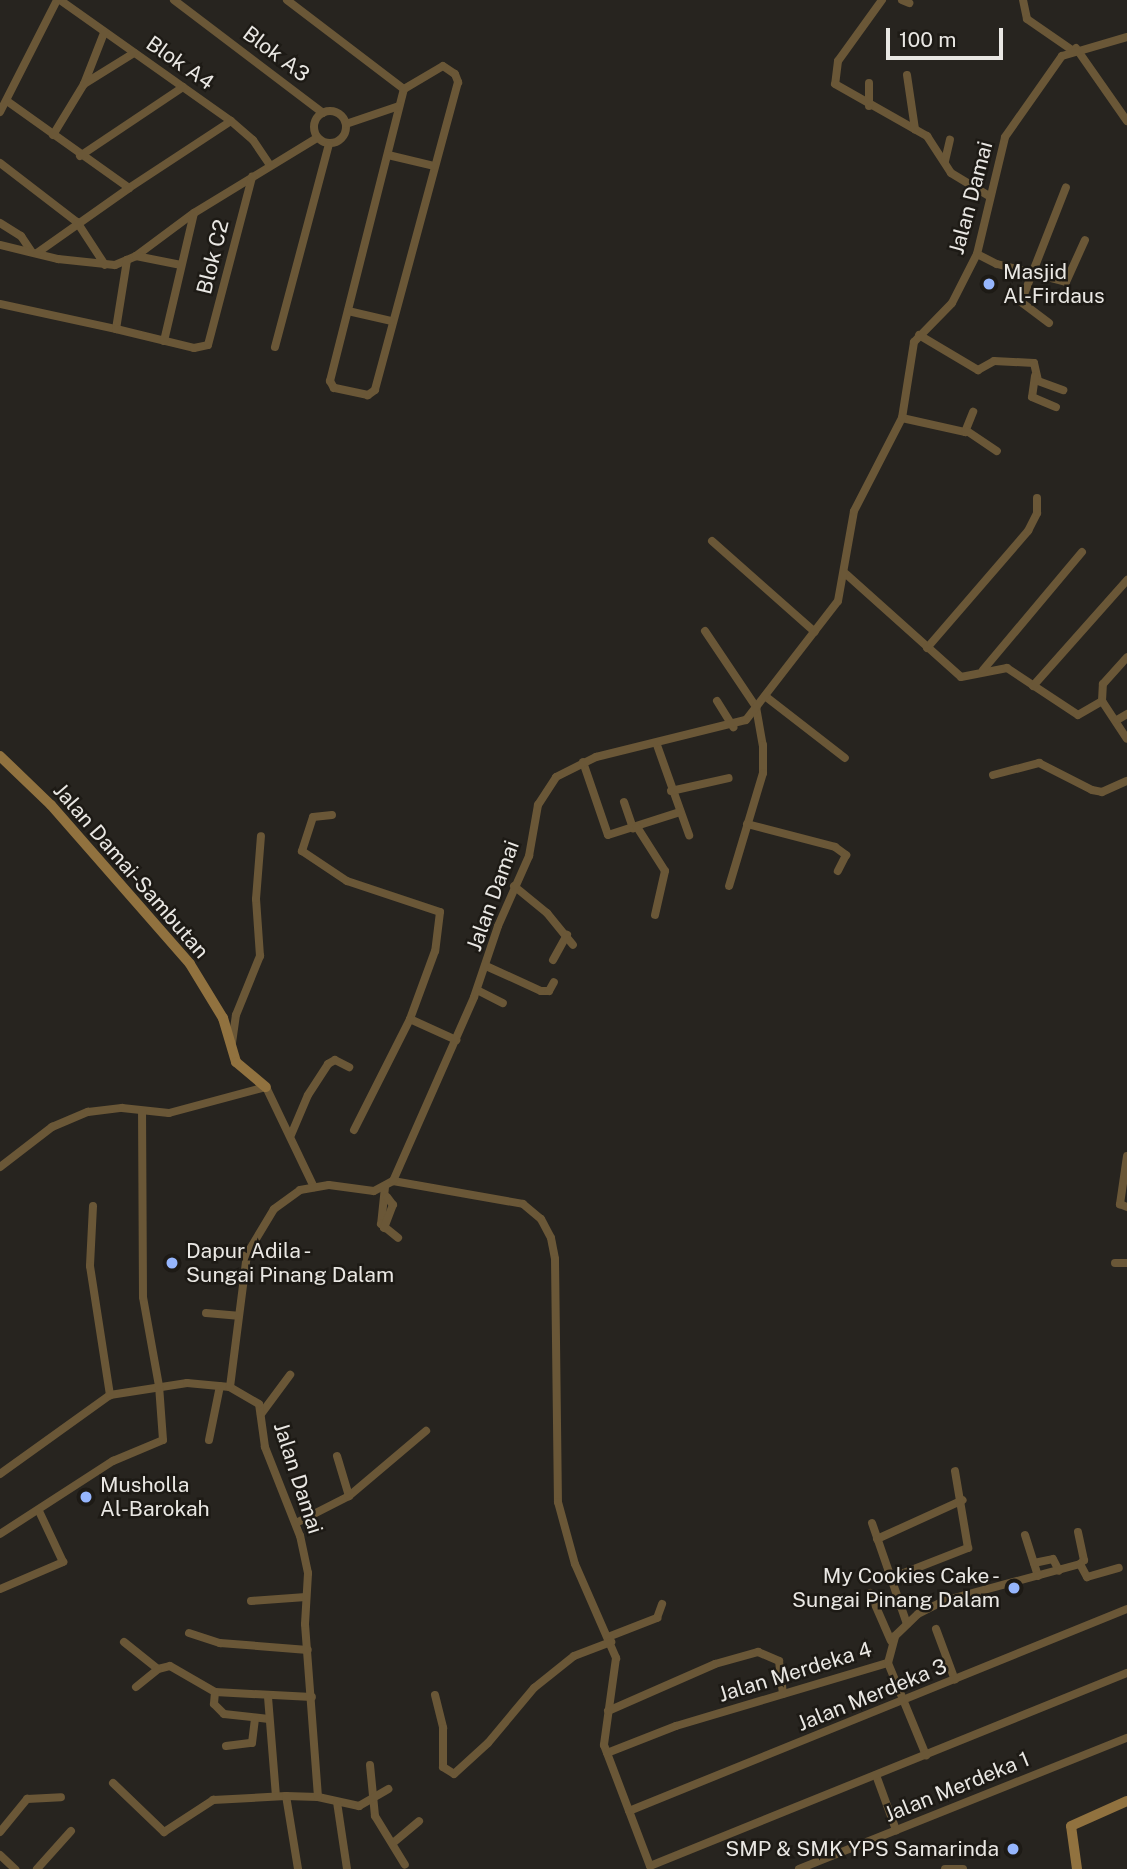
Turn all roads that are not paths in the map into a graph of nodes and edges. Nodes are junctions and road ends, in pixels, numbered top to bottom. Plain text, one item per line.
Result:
1 (59, 0) edge
2 (174, 0) edge
3 (287, 0) edge
4 (882, 0) edge
5 (1023, 0) edge
6 (104, 33) junction
7 (1127, 37) edge
8 (1074, 49) junction
9 (134, 53) junction
10 (907, 75) dead end
11 (869, 83) dead end
12 (84, 85) junction
13 (183, 87) junction
14 (404, 89) junction
15 (7, 101) junction
16 (399, 106) junction
17 (869, 106) junction
18 (0, 111) edge
19 (323, 113) junction
20 (231, 121) junction
21 (1127, 121) edge
22 (346, 124) junction
23 (915, 130) junction
24 (52, 135) junction
25 (317, 138) junction
26 (950, 141) dead end
27 (329, 144) junction
28 (388, 155) junction
29 (80, 156) junction
30 (945, 161) junction
31 (0, 163) edge
32 (270, 165) junction
33 (434, 166) junction
34 (252, 177) junction
35 (1066, 187) dead end
36 (129, 188) junction
37 (989, 196) junction
38 (194, 213) junction
39 (77, 222) junction
40 (0, 223) edge
41 (1085, 240) dead end
42 (0, 245) edge
43 (34, 252) junction
44 (977, 254) junction
45 (132, 258) junction
46 (105, 265) junction
47 (181, 265) junction
48 (1035, 274) junction
49 (0, 304) edge
50 (348, 311) junction
51 (391, 321) junction
52 (1049, 323) dead end
53 (116, 329) junction
54 (919, 335) junction
55 (164, 341) junction
56 (275, 347) dead end
57 (1035, 376) junction
58 (1063, 390) dead end
59 (1056, 407) dead end
60 (974, 412) dead end
61 (902, 418) junction
62 (967, 431) junction
63 (997, 451) dead end
64 (1037, 498) dead end
65 (712, 541) dead end
66 (1082, 552) dead end
67 (846, 574) junction
68 (1127, 580) edge
69 (705, 632) dead end
70 (815, 632) junction
71 (927, 648) junction
72 (1127, 657) edge
73 (983, 670) junction
74 (1033, 686) junction
75 (765, 696) junction
76 (717, 701) dead end
77 (1102, 701) junction
78 (756, 707) junction
79 (1127, 714) edge
80 (1117, 720) junction
81 (733, 727) junction
82 (1127, 739) edge
83 (657, 745) junction
84 (0, 756) edge
85 (845, 758) dead end
86 (583, 762) junction
87 (993, 775) dead end
88 (729, 778) dead end
89 (1127, 781) edge
90 (671, 790) junction
91 (624, 802) dead end
92 (680, 812) junction
93 (332, 815) dead end
94 (747, 824) junction
95 (635, 827) junction
96 (689, 835) dead end
97 (261, 836) dead end
98 (838, 871) dead end
99 (514, 886) junction
100 (729, 886) dead end
101 (655, 915) dead end
102 (567, 936) junction
103 (573, 944) dead end
104 (553, 960) dead end
105 (486, 966) junction
106 (554, 982) dead end
107 (477, 990) junction
108 (503, 1003) dead end
109 (410, 1019) junction
110 (456, 1040) junction
111 (232, 1043) junction
112 (349, 1067) dead end
113 (265, 1087) junction
114 (142, 1111) junction
115 (355, 1130) dead end
116 (291, 1135) junction
117 (1127, 1156) edge
118 (0, 1167) edge
119 (389, 1184) junction
120 (314, 1187) junction
121 (1124, 1205) edge
122 (93, 1206) dead end
123 (398, 1238) dead end
124 (1115, 1263) dead end
125 (1127, 1263) edge
126 (206, 1313) dead end
127 (238, 1317) junction
128 (290, 1375) dead end
129 (159, 1385) junction
130 (220, 1386) junction
131 (230, 1387) junction
132 (110, 1395) junction
133 (261, 1414) junction
134 (426, 1431) dead end
135 (209, 1440) dead end
136 (337, 1456) dead end
137 (955, 1471) dead end
138 (0, 1474) edge
139 (349, 1496) junction
140 (963, 1500) junction
141 (39, 1511) junction
142 (296, 1523) junction
143 (872, 1523) dead end
144 (1078, 1532) dead end
145 (0, 1534) edge
146 (1025, 1535) dead end
147 (877, 1539) junction
148 (1034, 1563) junction
149 (1080, 1564) junction
150 (1119, 1568) dead end
151 (1059, 1571) junction
152 (1038, 1576) junction
153 (891, 1578) junction
154 (0, 1589) edge
155 (870, 1593) dead end
156 (306, 1597) junction
157 (251, 1601) dead end
158 (662, 1604) dead end
159 (1127, 1609) edge
160 (907, 1624) junction
161 (936, 1629) dead end
162 (189, 1633) dead end
163 (610, 1640) junction
164 (891, 1641) junction
165 (124, 1642) dead end
166 (308, 1650) junction
167 (888, 1662) junction
168 (158, 1669) junction
169 (1127, 1673) edge
170 (955, 1680) junction
171 (136, 1687) dead end
172 (215, 1692) junction
173 (783, 1694) junction
174 (435, 1695) dead end
175 (268, 1697) junction
176 (312, 1697) junction
177 (904, 1701) junction
178 (608, 1711) junction
179 (255, 1718) junction
180 (269, 1719) junction
181 (1127, 1738) edge
182 (226, 1746) dead end
183 (607, 1753) junction
184 (926, 1755) junction
185 (370, 1765) dead end
186 (876, 1775) junction
187 (113, 1783) dead end
188 (388, 1789) dead end
189 (276, 1796) junction
190 (286, 1796) junction
191 (61, 1797) dead end
192 (318, 1797) junction
193 (372, 1800) junction
194 (1127, 1801) edge
195 (337, 1802) junction
196 (629, 1811) junction
197 (419, 1821) dead end
198 (896, 1830) junction
199 (71, 1831) dead end
200 (0, 1832) edge
201 (393, 1843) junction
202 (0, 1855) edge
203 (405, 1865) dead end
204 (649, 1868) edge
205 (15, 1869) edge
206 (37, 1869) edge
207 (298, 1869) edge
208 (347, 1869) edge
209 (799, 1869) edge
210 (945, 1869) edge
211 (963, 1869) edge
212 (1077, 1869) edge

1 - 6 street, Blok A4
1 - 15 street
2 - 19 street, Blok A3
3 - 14 street
4 - 17 street
5 - 8 street
6 - 9 street, Blok A4
6 - 12 street
7 - 8 street
8 - 21 street
8 - 37 street, Jalan Damai
9 - 12 street
9 - 13 street, Blok A4
10 - 23 street
11 - 17 street
12 - 24 street
13 - 20 street, Blok A4
13 - 29 street
14 - 16 street
14 - 33 street
15 - 18 street
15 - 24 street
16 - 22 street
16 - 28 street
17 - 23 street
19 - 22 street
19 - 25 street
20 - 32 street, Blok A4
20 - 36 street
22 - 27 street
23 - 30 street
24 - 29 street
25 - 27 street
25 - 32 street
26 - 30 street
27 - 56 street
28 - 33 street
28 - 50 street
29 - 36 street
30 - 37 street
31 - 39 street
32 - 34 street
33 - 51 street
34 - 38 street
34 - 55 street, Blok C2
35 - 48 street
36 - 39 street
37 - 44 street, Jalan Damai
38 - 45 street
38 - 47 street
39 - 43 street
39 - 46 street
40 - 43 street
41 - 48 street
42 - 43 street
43 - 46 street
44 - 48 street
44 - 54 street, Jalan Damai
45 - 46 street
45 - 47 street
45 - 53 street
47 - 55 street
48 - 52 street
49 - 53 street
50 - 51 street
50 - 51 street
53 - 55 street
54 - 57 street
54 - 61 street, Jalan Damai
57 - 58 street
57 - 59 street
60 - 62 street
61 - 62 street
61 - 67 street, Jalan Damai
62 - 63 street
64 - 71 street
65 - 70 street
66 - 73 street
67 - 70 street, Jalan Damai
67 - 71 street
68 - 74 street
69 - 78 street
70 - 75 street, Jalan Damai
71 - 73 street
72 - 77 street
73 - 74 street
74 - 77 street
75 - 78 street, Jalan Damai
75 - 85 street
76 - 81 street
77 - 80 street
78 - 81 street, Jalan Damai
78 - 94 street
79 - 80 street
80 - 82 street
81 - 83 street, Jalan Damai
83 - 86 street, Jalan Damai
83 - 90 street
84 - 111 street, Jalan Damai-Sambutan
86 - 95 street
86 - 99 street, Jalan Damai
87 - 89 street
88 - 90 street
90 - 92 street
91 - 95 street
92 - 95 street
92 - 96 street
93 - 109 street
94 - 98 street
94 - 100 street
95 - 101 street
97 - 111 street
99 - 102 street
99 - 105 street, Jalan Damai
102 - 103 street
102 - 104 street
105 - 106 street
105 - 107 street, Jalan Damai
107 - 108 street
107 - 110 street, Jalan Damai
109 - 110 street
109 - 115 street
110 - 119 street, Jalan Damai
111 - 113 street, Jalan Damai-Sambutan
112 - 116 street
113 - 114 street
113 - 116 street
114 - 118 street
114 - 129 street
116 - 120 street
117 - 121 street
119 - 120 street
119 - 123 street
119 - 163 street
120 - 127 street
122 - 132 street
124 - 125 street
126 - 127 street
127 - 131 street
128 - 133 street
129 - 130 street
129 - 132 street
129 - 141 street
130 - 131 street
130 - 135 street
131 - 133 street, Jalan Damai
132 - 138 street
133 - 142 street, Jalan Damai
134 - 139 street
136 - 139 street
137 - 140 street
139 - 142 street
140 - 147 street
140 - 153 street
141 - 145 street
141 - 154 street
142 - 156 street, Jalan Damai
143 - 147 street
144 - 149 street
146 - 148 street
147 - 153 street
148 - 151 street
148 - 152 street
149 - 150 street
149 - 151 street, Jalan Merdeka 4
151 - 152 street, Jalan Merdeka 4
152 - 160 street, Jalan Merdeka 4
153 - 160 street
155 - 164 street
156 - 157 street
156 - 166 street, Jalan Damai
158 - 163 street
159 - 170 street, Jalan Merdeka 3
160 - 164 street, Jalan Merdeka 4
161 - 170 street
162 - 166 street
163 - 174 street
163 - 178 street
164 - 167 street, Jalan Merdeka 4
165 - 168 street
166 - 176 street, Jalan Damai
167 - 173 street, Jalan Merdeka 4
167 - 177 street
168 - 171 street
168 - 172 street
169 - 184 street
170 - 177 street, Jalan Merdeka 3
172 - 175 street
172 - 179 street
173 - 178 street
173 - 183 street, Jalan Merdeka 4
175 - 176 street
175 - 180 street
176 - 192 street, Jalan Damai
177 - 184 street
177 - 196 street, Jalan Merdeka 3
178 - 183 street
179 - 180 street
179 - 182 street
180 - 189 street
181 - 198 street, Jalan Merdeka 1
183 - 196 street
184 - 186 street
185 - 193 street
186 - 198 street
186 - 204 street
187 - 189 street
188 - 193 street
189 - 190 street
190 - 192 street
190 - 207 street
191 - 200 street
192 - 195 street
193 - 195 street
193 - 201 street
194 - 212 street
195 - 208 street
196 - 204 street
197 - 201 street
198 - 209 street, Jalan Merdeka 1
199 - 206 street
201 - 203 street
202 - 205 street
210 - 211 street

